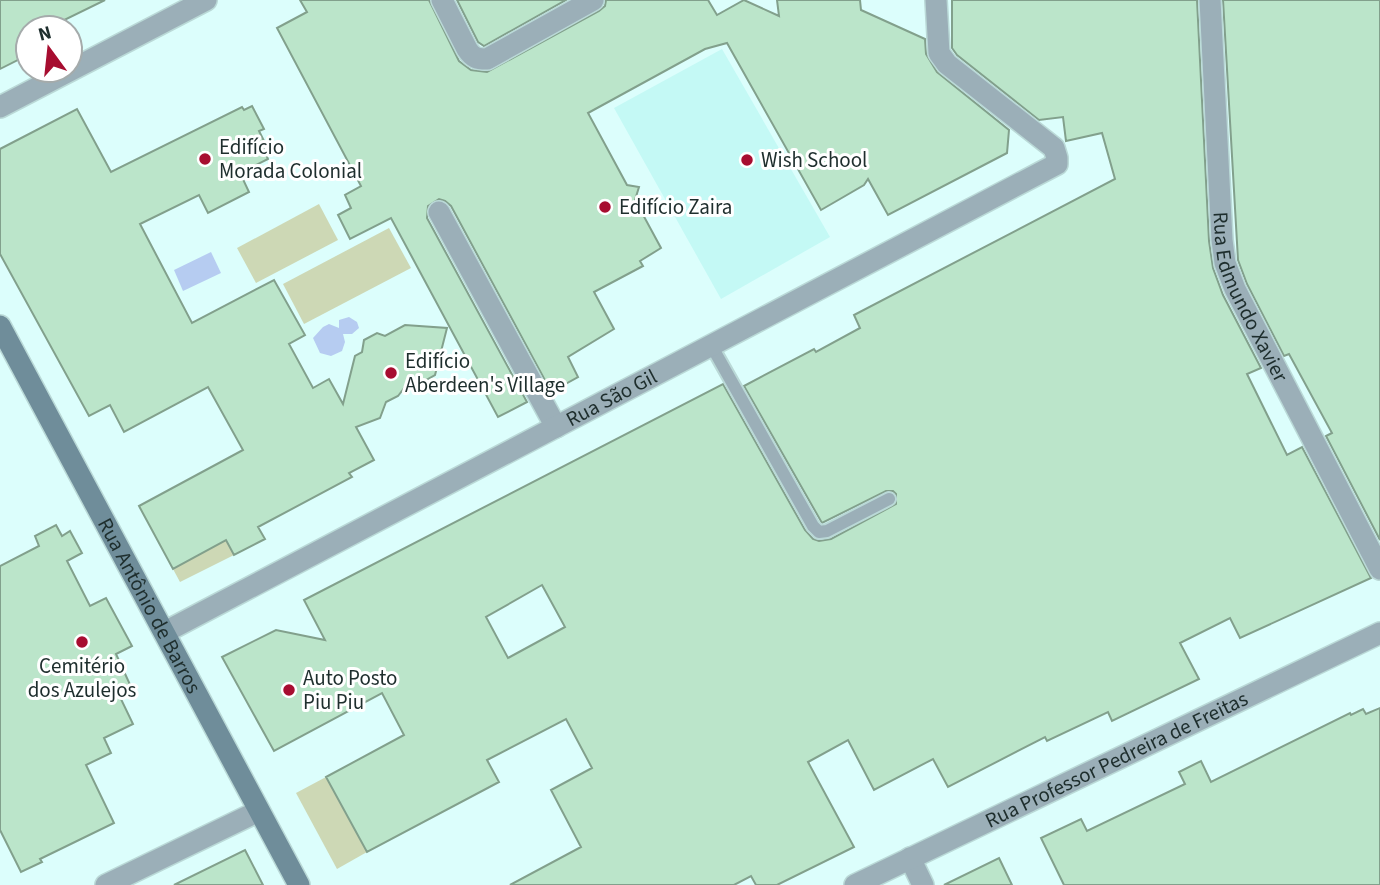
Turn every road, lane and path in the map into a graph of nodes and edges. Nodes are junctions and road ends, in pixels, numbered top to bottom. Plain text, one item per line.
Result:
1 (206, 0) edge
2 (442, 0) edge
3 (593, 0) edge
4 (936, 0) edge
5 (1210, 0) edge
6 (0, 107) edge
7 (439, 212) dead end
8 (0, 326) edge
9 (711, 345) junction
10 (556, 427) junction
11 (888, 499) dead end
12 (1380, 569) edge
13 (165, 632) junction
14 (1380, 633) edge
15 (259, 811) junction
16 (910, 858) junction
17 (106, 885) edge
18 (299, 885) edge
19 (855, 885) edge
20 (923, 885) edge

1 - 6 street
2 - 3 street
4 - 9 street, Rua São Gil
5 - 12 street, Rua Edmundo Xavier
7 - 10 street
8 - 13 main road, Rua Antônio de Barros
9 - 10 street, Rua São Gil
9 - 11 lane
10 - 13 street, Rua São Gil
13 - 15 main road, Rua Antônio de Barros
14 - 16 street, Rua Professor Pedreira de Freitas
15 - 17 street
15 - 18 main road, Rua Antônio de Barros
16 - 19 street, Rua Professor Pedreira de Freitas
16 - 20 street

